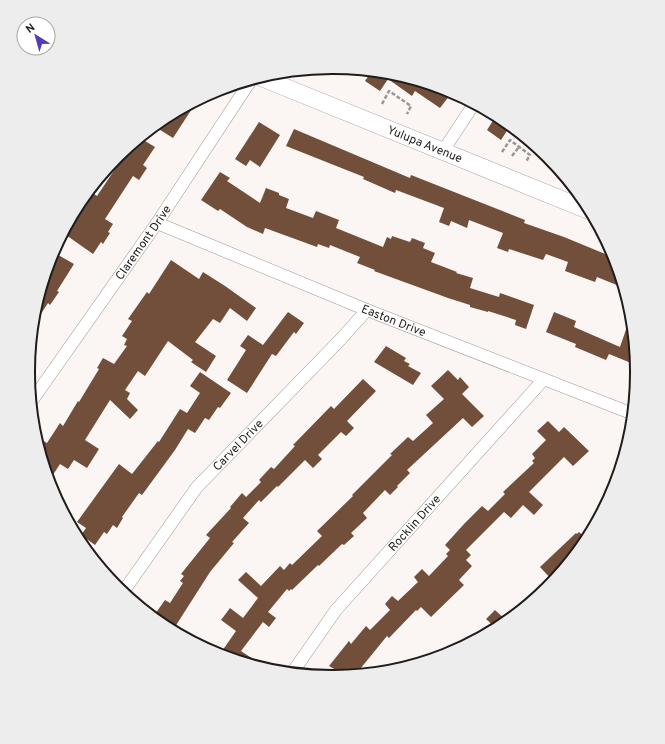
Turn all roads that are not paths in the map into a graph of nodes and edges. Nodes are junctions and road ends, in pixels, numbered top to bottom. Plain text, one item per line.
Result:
1 (270, 81) edge
2 (246, 88) edge
3 (471, 109) edge
4 (443, 151) junction
5 (580, 207) edge
6 (157, 223) junction
7 (367, 310) junction
8 (544, 379) junction
9 (36, 394) edge
10 (627, 412) edge
11 (127, 587) edge
12 (295, 667) edge

1 - 4 street, Yulupa Avenue
2 - 6 street, Claremont Drive
3 - 4 street
4 - 5 street, Yulupa Avenue
6 - 7 street, Easton Drive
6 - 9 street, Claremont Drive
7 - 8 street, Easton Drive
7 - 11 street, Carvel Drive
8 - 10 street, Easton Drive
8 - 12 street, Rocklin Drive

